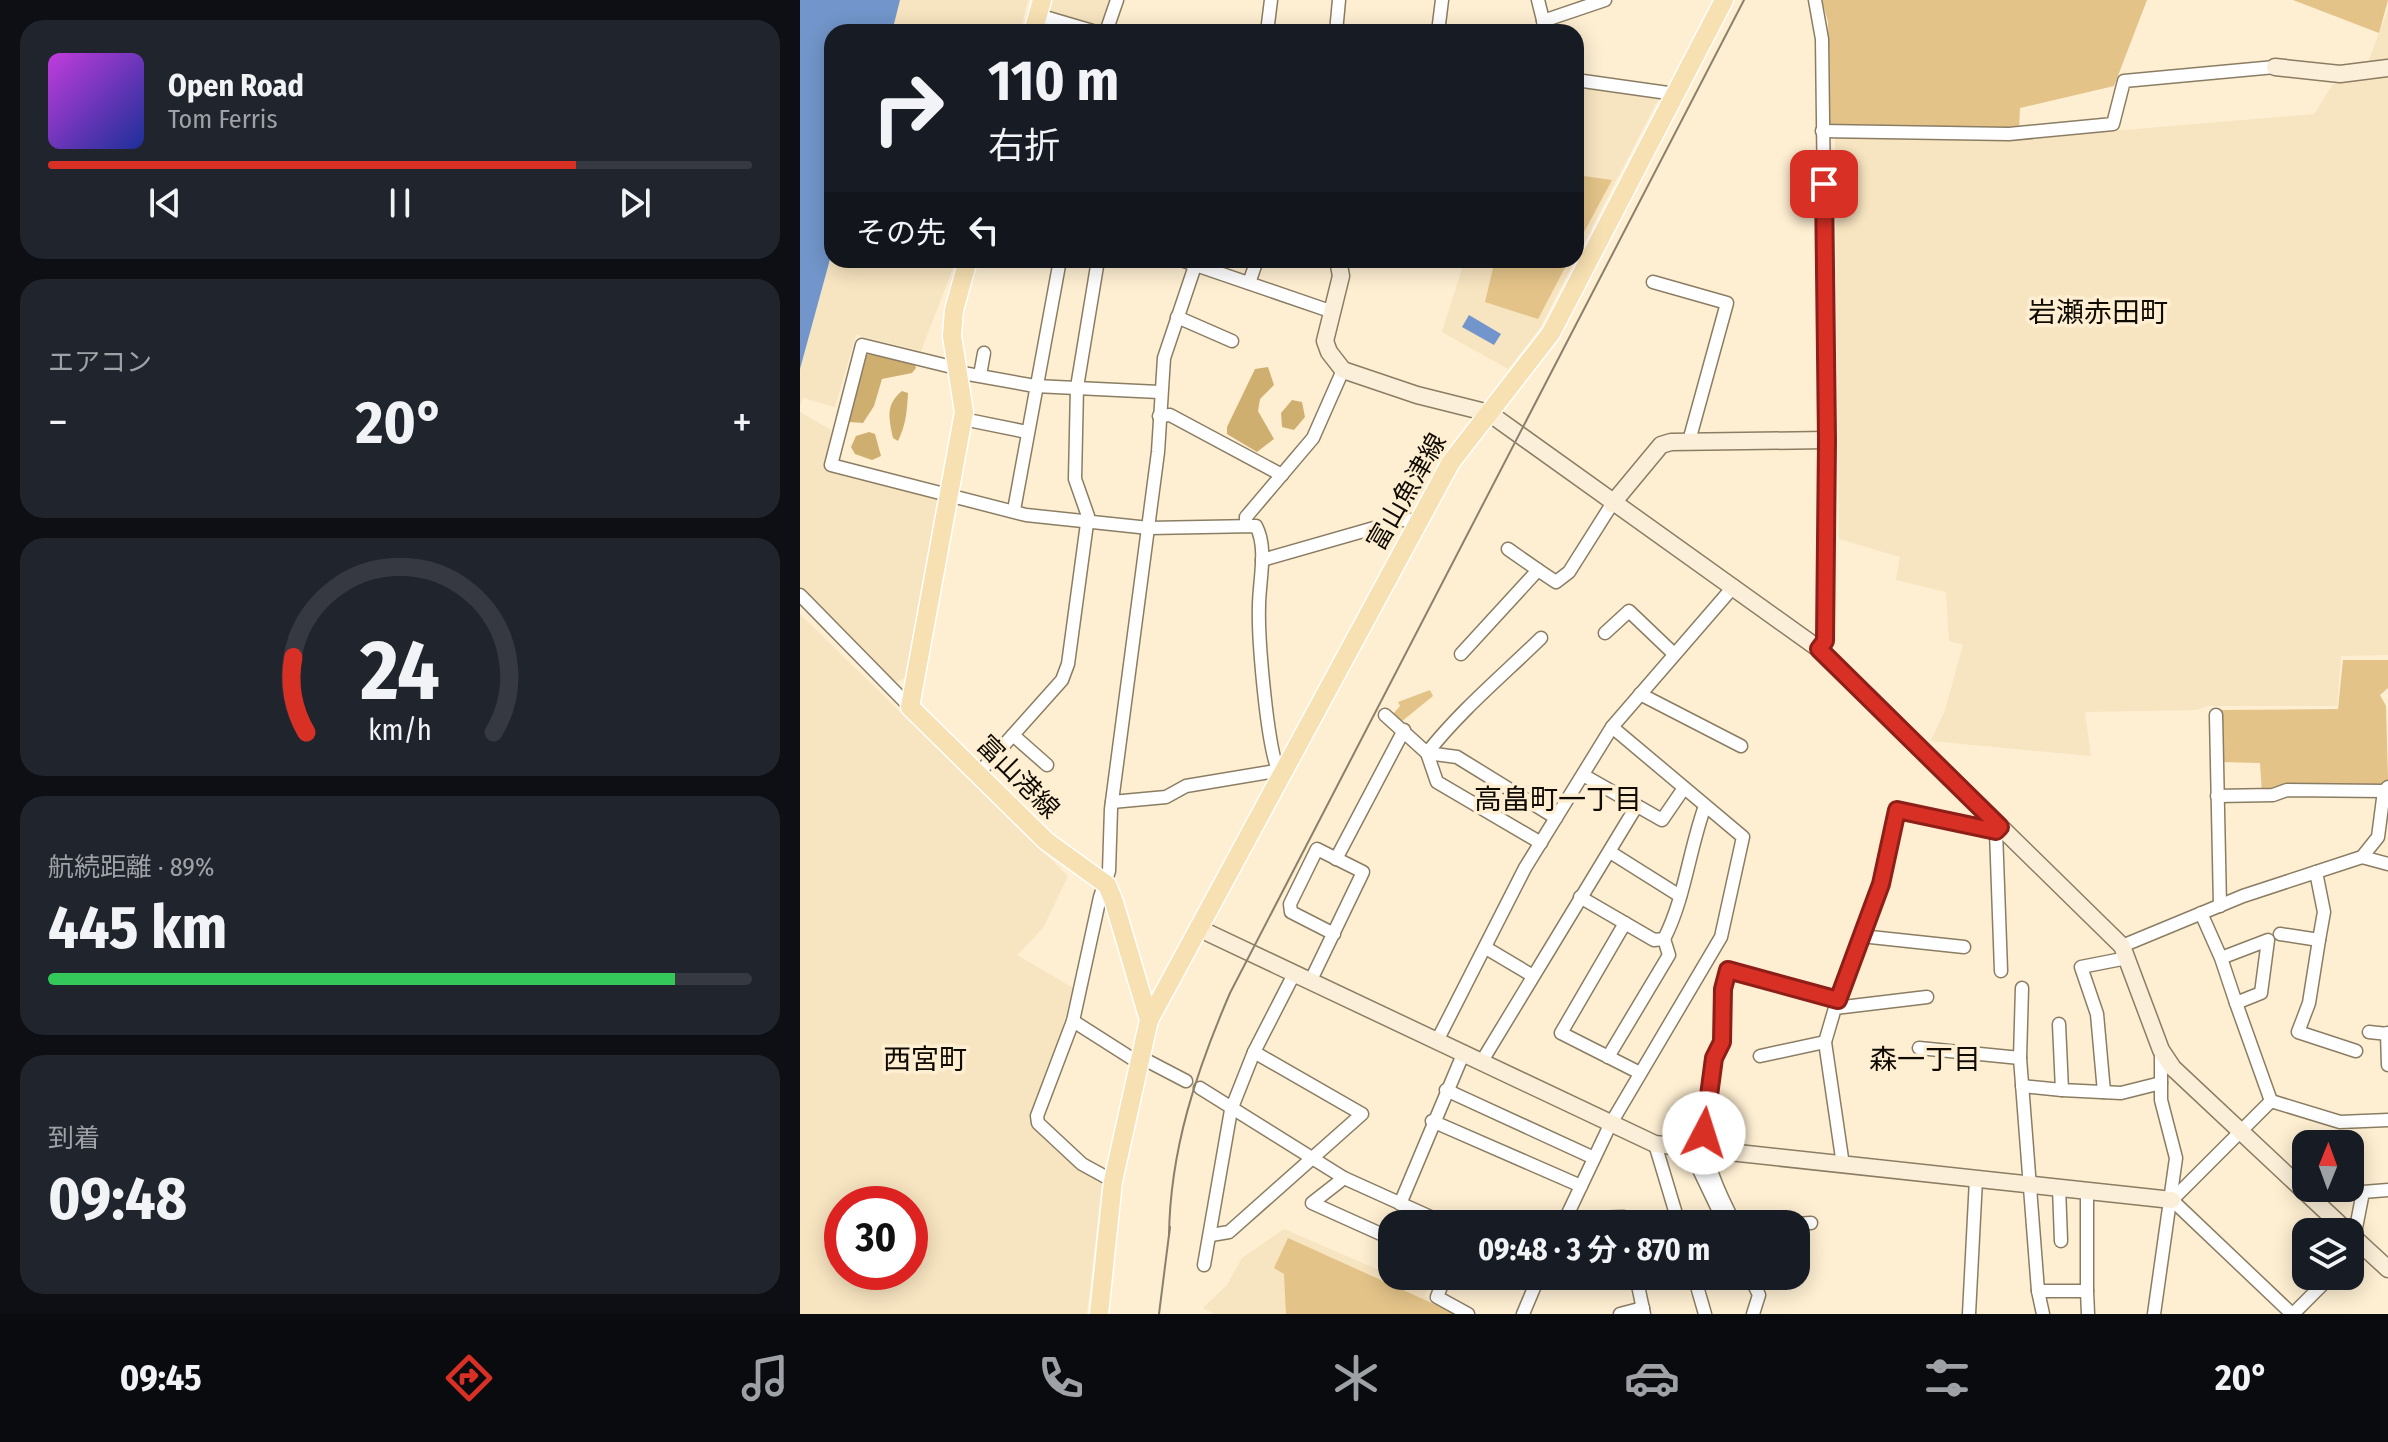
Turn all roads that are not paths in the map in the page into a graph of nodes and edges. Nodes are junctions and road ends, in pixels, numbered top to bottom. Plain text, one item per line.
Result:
1 (1117, 0) edge
2 (1271, 0) edge
3 (1339, 0) edge
4 (1442, 0) edge
5 (1538, 0) edge
6 (1605, 0) edge
7 (1724, 0) edge
8 (1815, 0) edge
9 (1038, 16) edge
10 (1067, 24) edge
11 (1109, 24) edge
12 (1268, 24) edge
13 (1337, 24) edge
14 (1439, 24) edge
15 (1544, 24) edge
16 (1550, 24) edge
17 (2275, 67) joint
18 (2388, 68) edge
19 (1584, 81) edge
20 (1675, 94) junction
21 (1822, 131) junction
22 (966, 268) edge
23 (1058, 268) edge
24 (1097, 268) edge
25 (1195, 268) edge
26 (1212, 268) edge
27 (1254, 268) edge
28 (1340, 268) edge
29 (1653, 282) dead end
30 (1249, 283) junction
31 (1330, 311) junction
32 (1177, 317) junction
33 (1232, 341) dead end
34 (984, 353) dead end
35 (956, 370) junction
36 (1343, 370) junction
37 (980, 375) junction
38 (1035, 386) junction
39 (1077, 387) junction
40 (1159, 392) junction
41 (1489, 413) junction
42 (1159, 416) junction
43 (963, 419) junction
44 (1027, 432) junction
45 (1827, 440) junction
46 (1689, 441) junction
47 (1282, 475) junction
48 (951, 497) junction
49 (1612, 504) junction
50 (1014, 510) junction
51 (1419, 520) junction
52 (1086, 523) junction
53 (1246, 524) junction
54 (1149, 528) junction
55 (1508, 549) dead end
56 (1262, 560) junction
57 (1538, 570) junction
58 (1734, 586) junction
59 (800, 595) edge
60 (1605, 633) dead end
61 (1541, 638) dead end
62 (1819, 649) junction
63 (1461, 654) dead end
64 (1674, 654) junction
65 (1640, 694) junction
66 (910, 707) junction
67 (1385, 715) dead end
68 (2216, 715) dead end
69 (1612, 727) junction
70 (1404, 730) junction
71 (1013, 735) junction
72 (1741, 746) dead end
73 (1427, 753) junction
74 (1047, 765) dead end
75 (979, 773) junction
76 (1279, 774) junction
77 (1583, 775) junction
78 (1684, 788) junction
79 (2386, 789) edge
80 (2217, 796) junction
81 (1112, 802) junction
82 (1705, 806) junction
83 (1636, 807) junction
84 (1556, 818) junction
85 (1998, 829) junction
86 (1541, 843) junction
87 (1610, 852) junction
88 (2362, 857) junction
89 (1336, 859) junction
90 (2388, 864) edge
91 (2316, 872) junction
92 (1107, 885) junction
93 (1680, 896) junction
94 (1580, 897) junction
95 (2220, 906) junction
96 (2201, 913) junction
97 (1625, 923) junction
98 (1200, 929) junction
99 (1334, 934) junction
100 (2280, 934) dead end
101 (1861, 936) junction
102 (1664, 939) junction
103 (2319, 940) junction
104 (1964, 947) dead end
105 (1486, 948) junction
106 (2124, 952) junction
107 (2221, 958) junction
108 (2001, 971) dead end
109 (1294, 974) junction
110 (1533, 976) junction
111 (1310, 982) junction
112 (2022, 988) dead end
113 (1927, 997) dead end
114 (2236, 1003) junction
115 (1836, 1004) junction
116 (1149, 1020) junction
117 (1073, 1021) junction
118 (2059, 1024) dead end
119 (2369, 1032) dead end
120 (2388, 1034) edge
121 (1438, 1039) junction
122 (1825, 1042) junction
123 (1919, 1048) dead end
124 (2161, 1050) junction
125 (2356, 1051) dead end
126 (1254, 1052) junction
127 (1464, 1052) junction
128 (1760, 1056) dead end
129 (1608, 1057) junction
130 (2020, 1058) junction
131 (1139, 1060) junction
132 (1482, 1061) junction
133 (2388, 1065) edge
134 (1640, 1073) junction
135 (1186, 1081) dead end
136 (2161, 1083) junction
137 (2022, 1086) junction
138 (1200, 1088) dead end
139 (1446, 1090) junction
140 (2062, 1090) junction
141 (2104, 1092) junction
142 (2271, 1101) junction
143 (1231, 1110) junction
144 (2388, 1120) edge
145 (1432, 1121) junction
146 (1610, 1125) junction
147 (2239, 1129) junction
148 (1655, 1144) junction
149 (1696, 1150) junction
150 (1310, 1158) junction
151 (1594, 1158) junction
152 (1843, 1165) junction
153 (1344, 1178) junction
154 (1976, 1179) junction
155 (1113, 1181) junction
156 (2030, 1184) junction
157 (1581, 1186) junction
158 (2059, 1187) junction
159 (2087, 1190) junction
160 (2388, 1190) edge
161 (2172, 1200) junction
162 (1400, 1204) junction
163 (1414, 1210) edge
164 (1569, 1210) edge
165 (1675, 1210) edge
166 (1720, 1210) edge
167 (1728, 1210) edge
168 (2330, 1218) edge
169 (2358, 1218) edge
170 (1378, 1233) edge
171 (1211, 1235) junction
172 (2061, 1241) dead end
173 (2364, 1250) edge
174 (1204, 1265) dead end
175 (2388, 1269) edge
176 (1440, 1290) edge
177 (1533, 1290) edge
178 (1639, 1290) edge
179 (1698, 1290) edge
180 (1757, 1290) edge
181 (2317, 1290) edge
182 (2038, 1291) junction
183 (2087, 1291) junction
184 (1643, 1311) edge
185 (1099, 1314) edge
186 (1468, 1314) edge
187 (1523, 1314) edge
188 (1620, 1314) edge
189 (1705, 1314) edge
190 (1753, 1314) edge
191 (1969, 1314) edge
192 (2043, 1314) edge
193 (2088, 1314) edge
194 (2154, 1314) edge
195 (2293, 1314) edge

1 - 11 street
2 - 12 street
3 - 13 street
4 - 14 street
5 - 15 street
6 - 16 street
7 - 20 main road, 富山魚津線
8 - 21 street
9 - 10 street
17 - 18 street
17 - 21 street
19 - 20 street
20 - 41 main road, 富山魚津線
21 - 45 street
22 - 35 main road
23 - 38 street
24 - 39 street
25 - 32 street
26 - 30 street
27 - 30 street
28 - 31 street
29 - 46 street
30 - 31 street
31 - 36 street
32 - 33 street
32 - 40 street
34 - 37 street
35 - 37 street
35 - 43 main road
35 - 48 street
36 - 41 street
36 - 47 street
37 - 38 street
38 - 39 street
38 - 44 street
39 - 40 street
39 - 52 street
40 - 42 street
41 - 49 street
41 - 51 main road, 富山魚津線
42 - 47 street
42 - 54 street
43 - 44 street
43 - 48 main road
44 - 50 street
45 - 46 street
45 - 62 street
46 - 49 street
47 - 53 street
48 - 50 street
48 - 66 main road
49 - 57 street
49 - 58 street
50 - 52 street
51 - 56 street
51 - 76 main road, 富山魚津線
52 - 54 street
52 - 71 street
53 - 54 street
53 - 56 street
54 - 81 street
55 - 57 street
56 - 76 street
57 - 63 street
58 - 62 street
58 - 64 street
59 - 66 street
60 - 64 street
61 - 73 street
62 - 85 street
64 - 65 street
65 - 69 street
65 - 72 street
66 - 75 main road, 富山港線
67 - 70 street
68 - 80 street
69 - 77 street
69 - 78 street
70 - 73 street
70 - 89 street
71 - 74 street
71 - 75 street
73 - 84 street
73 - 86 street
75 - 92 main road, 富山港線
76 - 81 street
76 - 98 main road, 富山魚津線
77 - 83 street
77 - 84 street
78 - 82 street
78 - 83 street
79 - 80 street
79 - 88 street
80 - 95 street
81 - 92 street
82 - 93 street
82 - 134 street
83 - 87 street
84 - 86 street
85 - 101 street
85 - 106 street
85 - 108 street
86 - 105 street
87 - 93 street
87 - 94 street
88 - 90 street
88 - 91 street
89 - 99 street
89 - 99 street
91 - 95 street
91 - 103 street
92 - 116 main road
92 - 117 street
93 - 102 street
94 - 97 street
94 - 110 street
95 - 96 street
96 - 106 street
96 - 107 street
97 - 102 street
97 - 129 street
98 - 109 street
98 - 116 main road, 富山魚津線
99 - 111 street
100 - 103 street
101 - 104 street
101 - 115 street
102 - 129 street
103 - 125 street
105 - 110 street
105 - 121 street
106 - 124 street
106 - 141 street
107 - 114 street
107 - 114 street
109 - 111 street
109 - 126 street
110 - 132 street
111 - 121 street
112 - 130 street
113 - 115 street
114 - 142 street
115 - 122 street
115 - 149 street
116 - 131 main road
117 - 131 street
117 - 155 street
118 - 140 street
119 - 120 street
120 - 133 street
121 - 127 street
122 - 128 street
122 - 152 street
123 - 130 street
124 - 136 street
124 - 147 street
126 - 143 street
126 - 150 street
127 - 132 street
127 - 139 street
129 - 134 street
130 - 137 street
131 - 135 street
131 - 155 main road
132 - 146 street
134 - 146 street
136 - 141 street
136 - 161 street
137 - 140 street
137 - 156 street
138 - 143 street
139 - 145 street
139 - 151 street
140 - 141 street
142 - 144 street
142 - 147 street
143 - 150 street
143 - 171 street
145 - 157 street
145 - 162 street
146 - 148 street
146 - 151 street
147 - 161 street
147 - 168 street
148 - 149 street
148 - 165 street
149 - 152 street
149 - 166 street
149 - 167 street
150 - 153 street
150 - 171 street
151 - 157 street
152 - 154 street
153 - 162 street
153 - 170 street
154 - 156 street
154 - 191 street
155 - 185 main road
156 - 158 street
156 - 182 street
157 - 164 street
158 - 159 street
158 - 172 street
159 - 161 street
159 - 183 street
160 - 169 street
161 - 194 street
161 - 195 street
162 - 163 street
171 - 174 street
173 - 175 street
176 - 186 street
177 - 187 street
178 - 184 street
179 - 189 street
180 - 190 street
181 - 195 street
182 - 183 street
182 - 192 street
183 - 193 street
184 - 188 street

